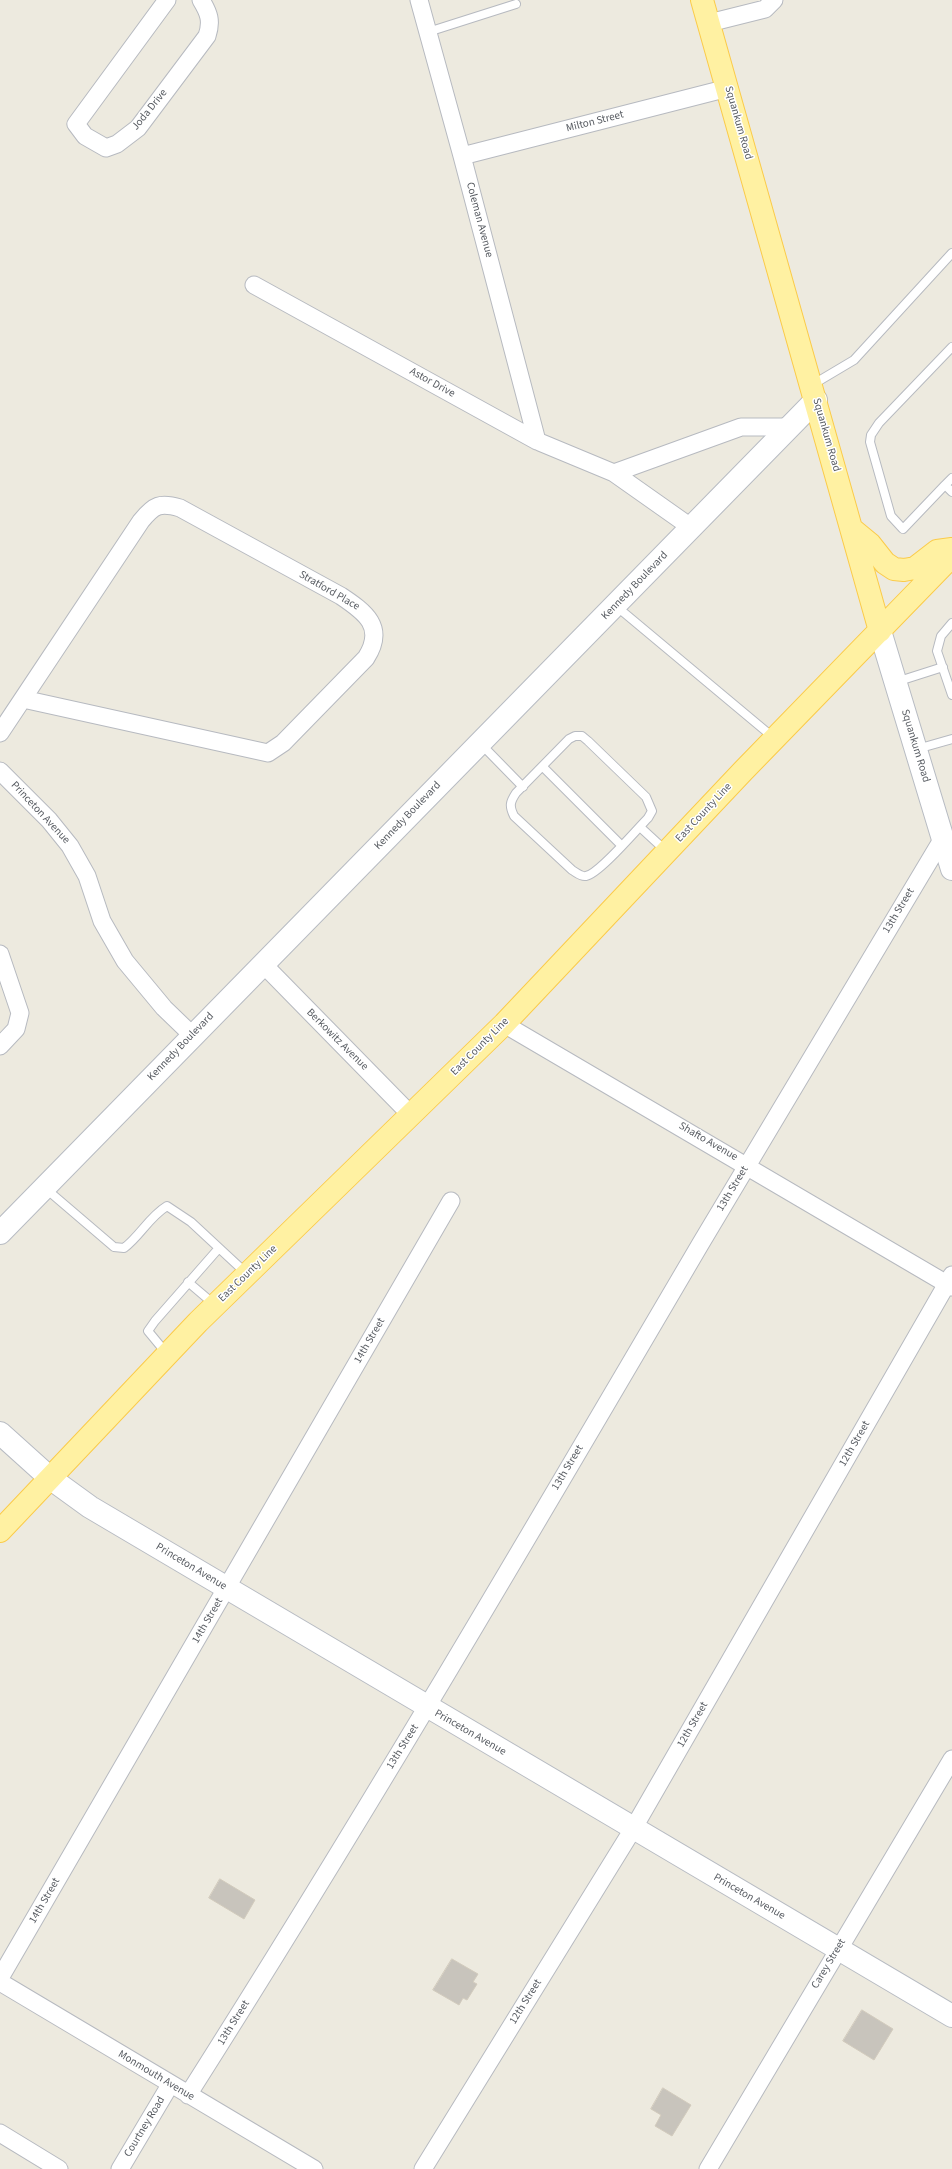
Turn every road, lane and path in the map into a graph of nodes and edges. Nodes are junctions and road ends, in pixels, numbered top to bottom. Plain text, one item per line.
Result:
1 (167, 0) edge
2 (201, 0) edge
3 (419, 0) edge
4 (702, 0) edge
5 (774, 0) edge
6 (516, 4) dead end
7 (709, 23) junction
8 (428, 32) junction
9 (728, 88) junction
10 (462, 156) junction
11 (952, 253) edge
12 (254, 285) dead end
13 (952, 347) edge
14 (814, 392) junction
15 (789, 427) junction
16 (537, 441) junction
17 (614, 473) junction
18 (952, 478) edge
19 (945, 486) junction
20 (952, 492) edge
21 (692, 528) junction
22 (853, 530) junction
23 (952, 549) edge
24 (952, 556) edge
25 (616, 606) junction
26 (952, 623) edge
27 (880, 631) junction
28 (942, 667) junction
29 (896, 682) junction
30 (952, 695) edge
31 (23, 699) junction
32 (0, 733) edge
33 (775, 739) junction
34 (952, 739) edge
35 (479, 742) junction
36 (916, 749) junction
37 (543, 767) junction
38 (0, 771) edge
39 (523, 787) junction
40 (640, 827) junction
41 (943, 838) junction
42 (622, 845) junction
43 (667, 852) junction
44 (952, 869) edge
45 (0, 954) edge
46 (263, 964) junction
47 (504, 1024) junction
48 (192, 1035) junction
49 (0, 1046) edge
50 (411, 1115) junction
51 (747, 1165) junction
52 (45, 1188) junction
53 (451, 1201) dead end
54 (0, 1234) edge
55 (218, 1248) junction
56 (248, 1274) junction
57 (188, 1282) junction
58 (950, 1282) edge
59 (215, 1306) junction
60 (167, 1354) junction
61 (0, 1433) edge
62 (50, 1478) junction
63 (0, 1531) edge
64 (227, 1588) junction
65 (427, 1708) junction
66 (952, 1759) edge
67 (633, 1828) junction
68 (838, 1949) junction
69 (0, 1978) edge
70 (0, 1982) edge
71 (952, 2016) edge
72 (170, 2085) junction
73 (188, 2095) junction
74 (0, 2133) edge
75 (309, 2168) edge
76 (59, 2169) edge
77 (120, 2169) edge
78 (423, 2169) edge
79 (708, 2169) edge

1 - 2 street, Joda Drive
3 - 8 street, Coleman Avenue
4 - 7 main road, Squankum Road
5 - 7 street
6 - 8 lane
7 - 9 main road, Squankum Road
8 - 10 street, Coleman Avenue
9 - 10 street, Milton Street
9 - 14 main road, Squankum Road
10 - 16 street, Coleman Avenue
11 - 14 lane
12 - 16 street, Astor Drive
13 - 19 lane
14 - 15 street, Kennedy Boulevard
14 - 22 main road, Squankum Road
15 - 17 street
15 - 21 street, Kennedy Boulevard
16 - 17 street, Astor Drive
17 - 21 street, Astor Drive
18 - 19 lane
19 - 20 lane
21 - 25 street, Kennedy Boulevard
22 - 23 main road
22 - 27 main road, Squankum Road
24 - 27 main road, East County Line
25 - 33 lane
25 - 35 street, Kennedy Boulevard
26 - 28 lane
27 - 29 street, Squankum Road
27 - 33 main road, East County Line
28 - 29 lane
28 - 30 lane
29 - 36 street, Squankum Road
31 - 31 street, Stratford Place
31 - 32 street, Stratford Place
33 - 43 main road, East County Line
34 - 36 lane
35 - 39 lane
35 - 46 street, Kennedy Boulevard
36 - 41 street, Squankum Road
37 - 39 lane
37 - 40 lane
37 - 42 lane
38 - 48 street, Princeton Avenue
39 - 42 lane
40 - 42 lane
40 - 43 lane
41 - 44 street, Squankum Road
41 - 51 street, 13th Street
43 - 47 main road, East County Line
45 - 49 street
46 - 48 street, Kennedy Boulevard
46 - 50 street, Berkowitz Avenue
47 - 50 main road, East County Line
47 - 51 street, Shafto Avenue
48 - 52 street, Kennedy Boulevard
50 - 56 main road, East County Line
51 - 58 street, Shafto Avenue
51 - 65 street, 13th Street
52 - 54 street, Kennedy Boulevard
52 - 55 lane
53 - 64 street, 14th Street
55 - 56 lane
55 - 57 lane
56 - 59 main road, East County Line
57 - 59 lane
57 - 60 lane
58 - 67 street, 12th Street
59 - 60 main road, East County Line
60 - 62 main road, East County Line
61 - 62 street, Princeton Avenue
62 - 63 main road, East County Line
62 - 64 street, Princeton Avenue
64 - 65 street, Princeton Avenue
64 - 69 street, 14th Street
65 - 67 street, Princeton Avenue
65 - 73 street, 13th Street
66 - 68 street, Carey Street
67 - 68 street, Princeton Avenue
67 - 78 street, 12th Street
68 - 71 street, Princeton Avenue
68 - 79 street, Carey Street
70 - 72 street, Monmouth Avenue
72 - 73 street, Monmouth Avenue
72 - 77 street, Courtney Road
73 - 75 street, Monmouth Avenue
74 - 76 street

